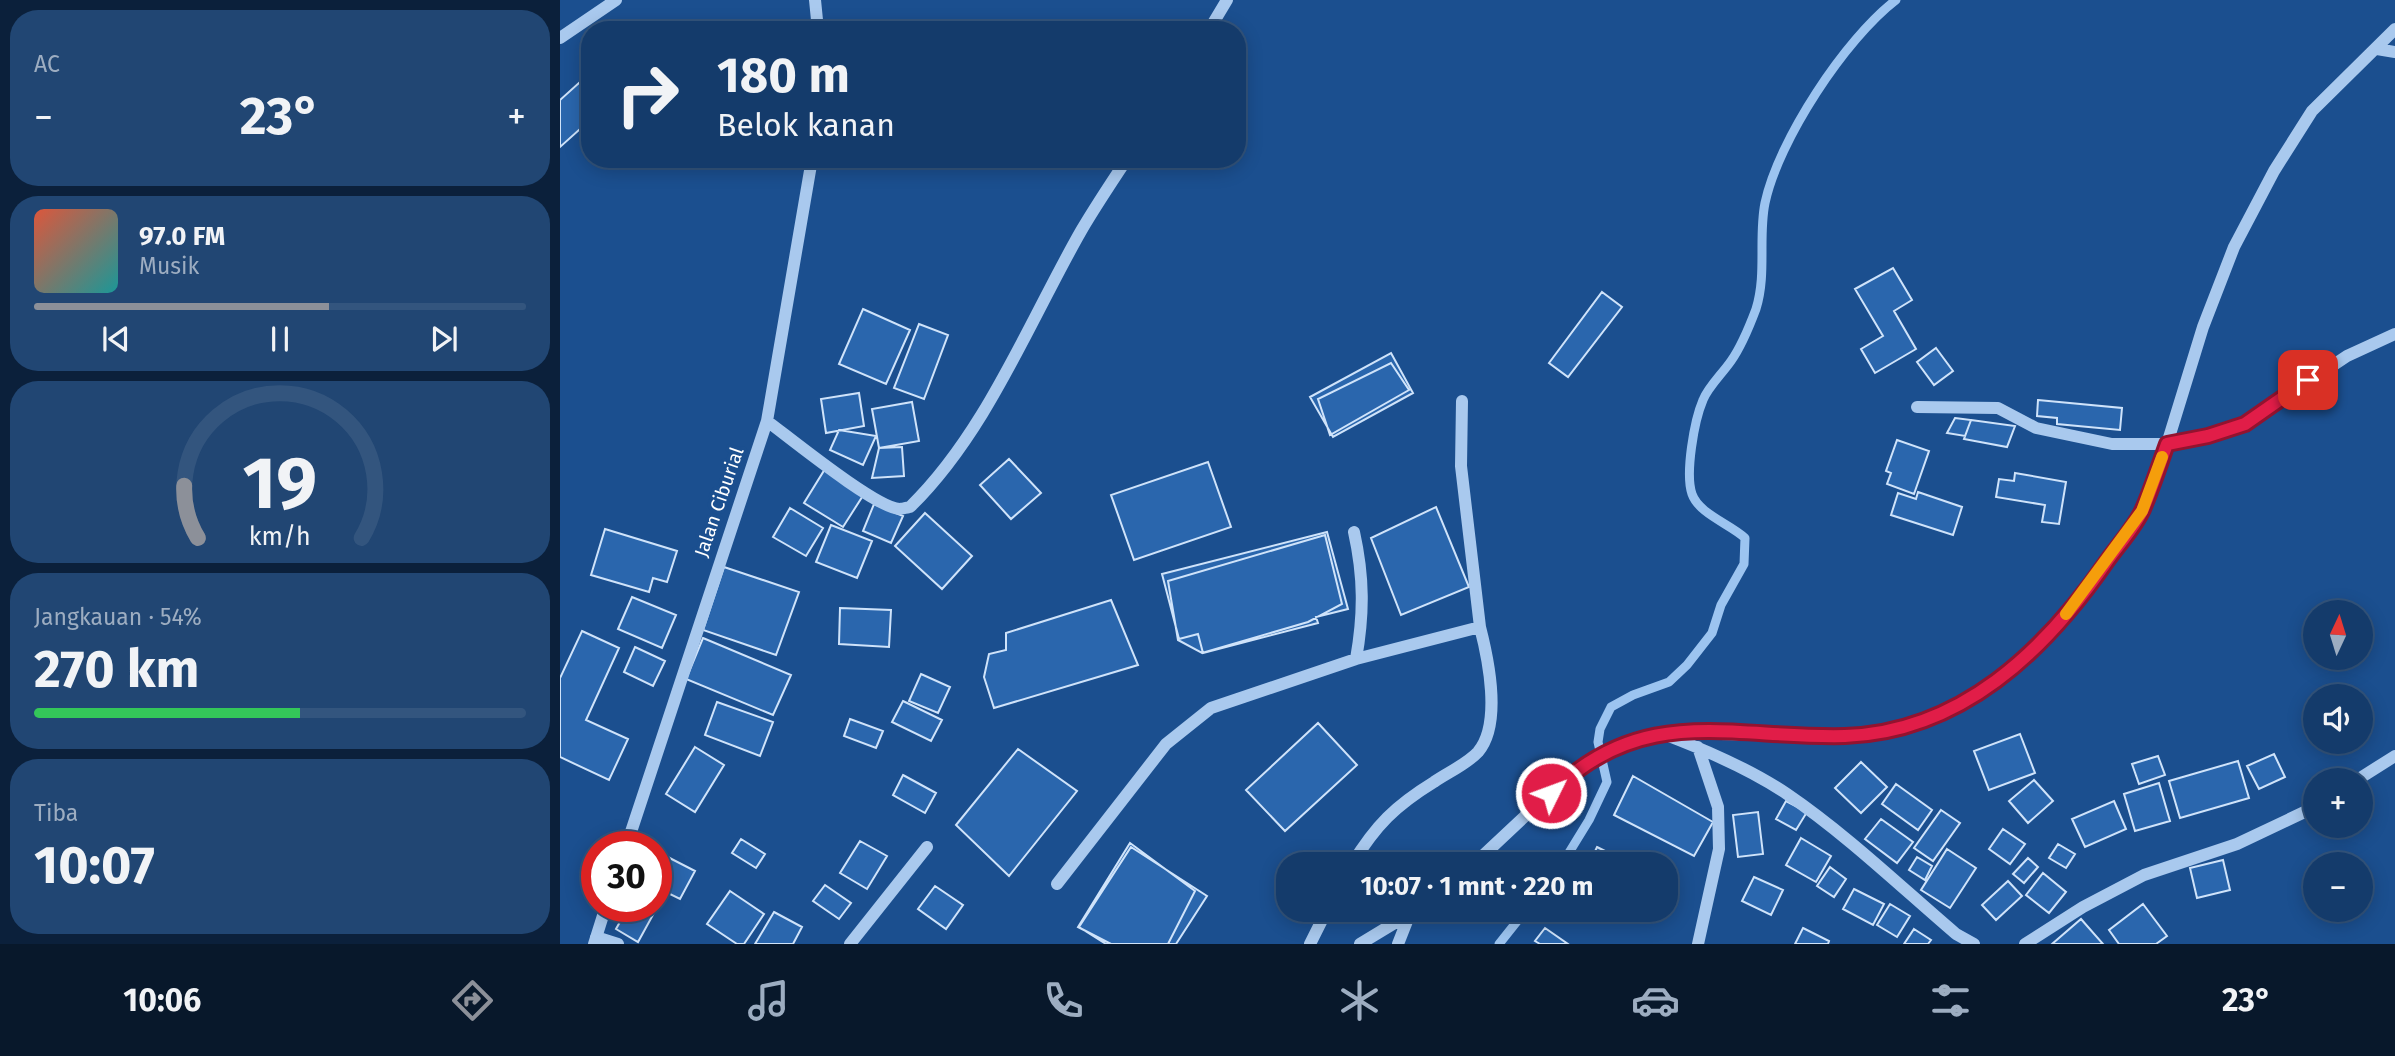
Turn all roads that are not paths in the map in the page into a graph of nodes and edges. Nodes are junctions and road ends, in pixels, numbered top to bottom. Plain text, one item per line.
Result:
1 (616, 0) edge
2 (815, 0) edge
3 (1227, 0) edge
4 (585, 21) edge
5 (817, 21) edge
6 (1214, 21) edge
7 (581, 24) edge
8 (2395, 29) edge
9 (560, 38) edge
10 (2377, 49) junction
11 (2395, 52) edge
12 (809, 168) edge
13 (1121, 168) edge
14 (2395, 334) edge
15 (1461, 401) dead end
16 (1917, 407) dead end
17 (767, 421) junction
18 (2167, 444) junction
19 (1354, 531) dead end
20 (1480, 627) junction
21 (1356, 659) junction
22 (1660, 733) junction
23 (1698, 747) junction
24 (2395, 756) edge
25 (2373, 770) edge
26 (2303, 813) edge
27 (631, 831) edge
28 (927, 847) dead end
29 (1360, 852) edge
30 (1487, 852) edge
31 (1057, 884) dead end
32 (601, 922) edge
33 (1321, 922) edge
34 (1398, 922) edge
35 (1409, 922) edge
36 (595, 940) edge
37 (618, 944) edge
38 (850, 944) edge
39 (1310, 944) edge
40 (1360, 944) edge
41 (1398, 944) edge
42 (1698, 944) edge
43 (1974, 944) edge
44 (2025, 944) edge

1 - 4 street
2 - 5 street
3 - 6 street
7 - 9 street
8 - 10 street
10 - 11 street
10 - 18 street
12 - 17 street, Jalan Ciburial
13 - 17 street
14 - 18 street
15 - 20 street
16 - 18 street
17 - 27 street, Jalan Ciburial
18 - 22 street
19 - 21 street
20 - 21 street
20 - 29 street
21 - 31 street
22 - 23 street
22 - 30 street
23 - 42 street
23 - 43 street
24 - 25 street
26 - 44 street
28 - 38 street
32 - 36 street
33 - 39 street
34 - 40 street
35 - 41 street
36 - 37 street

